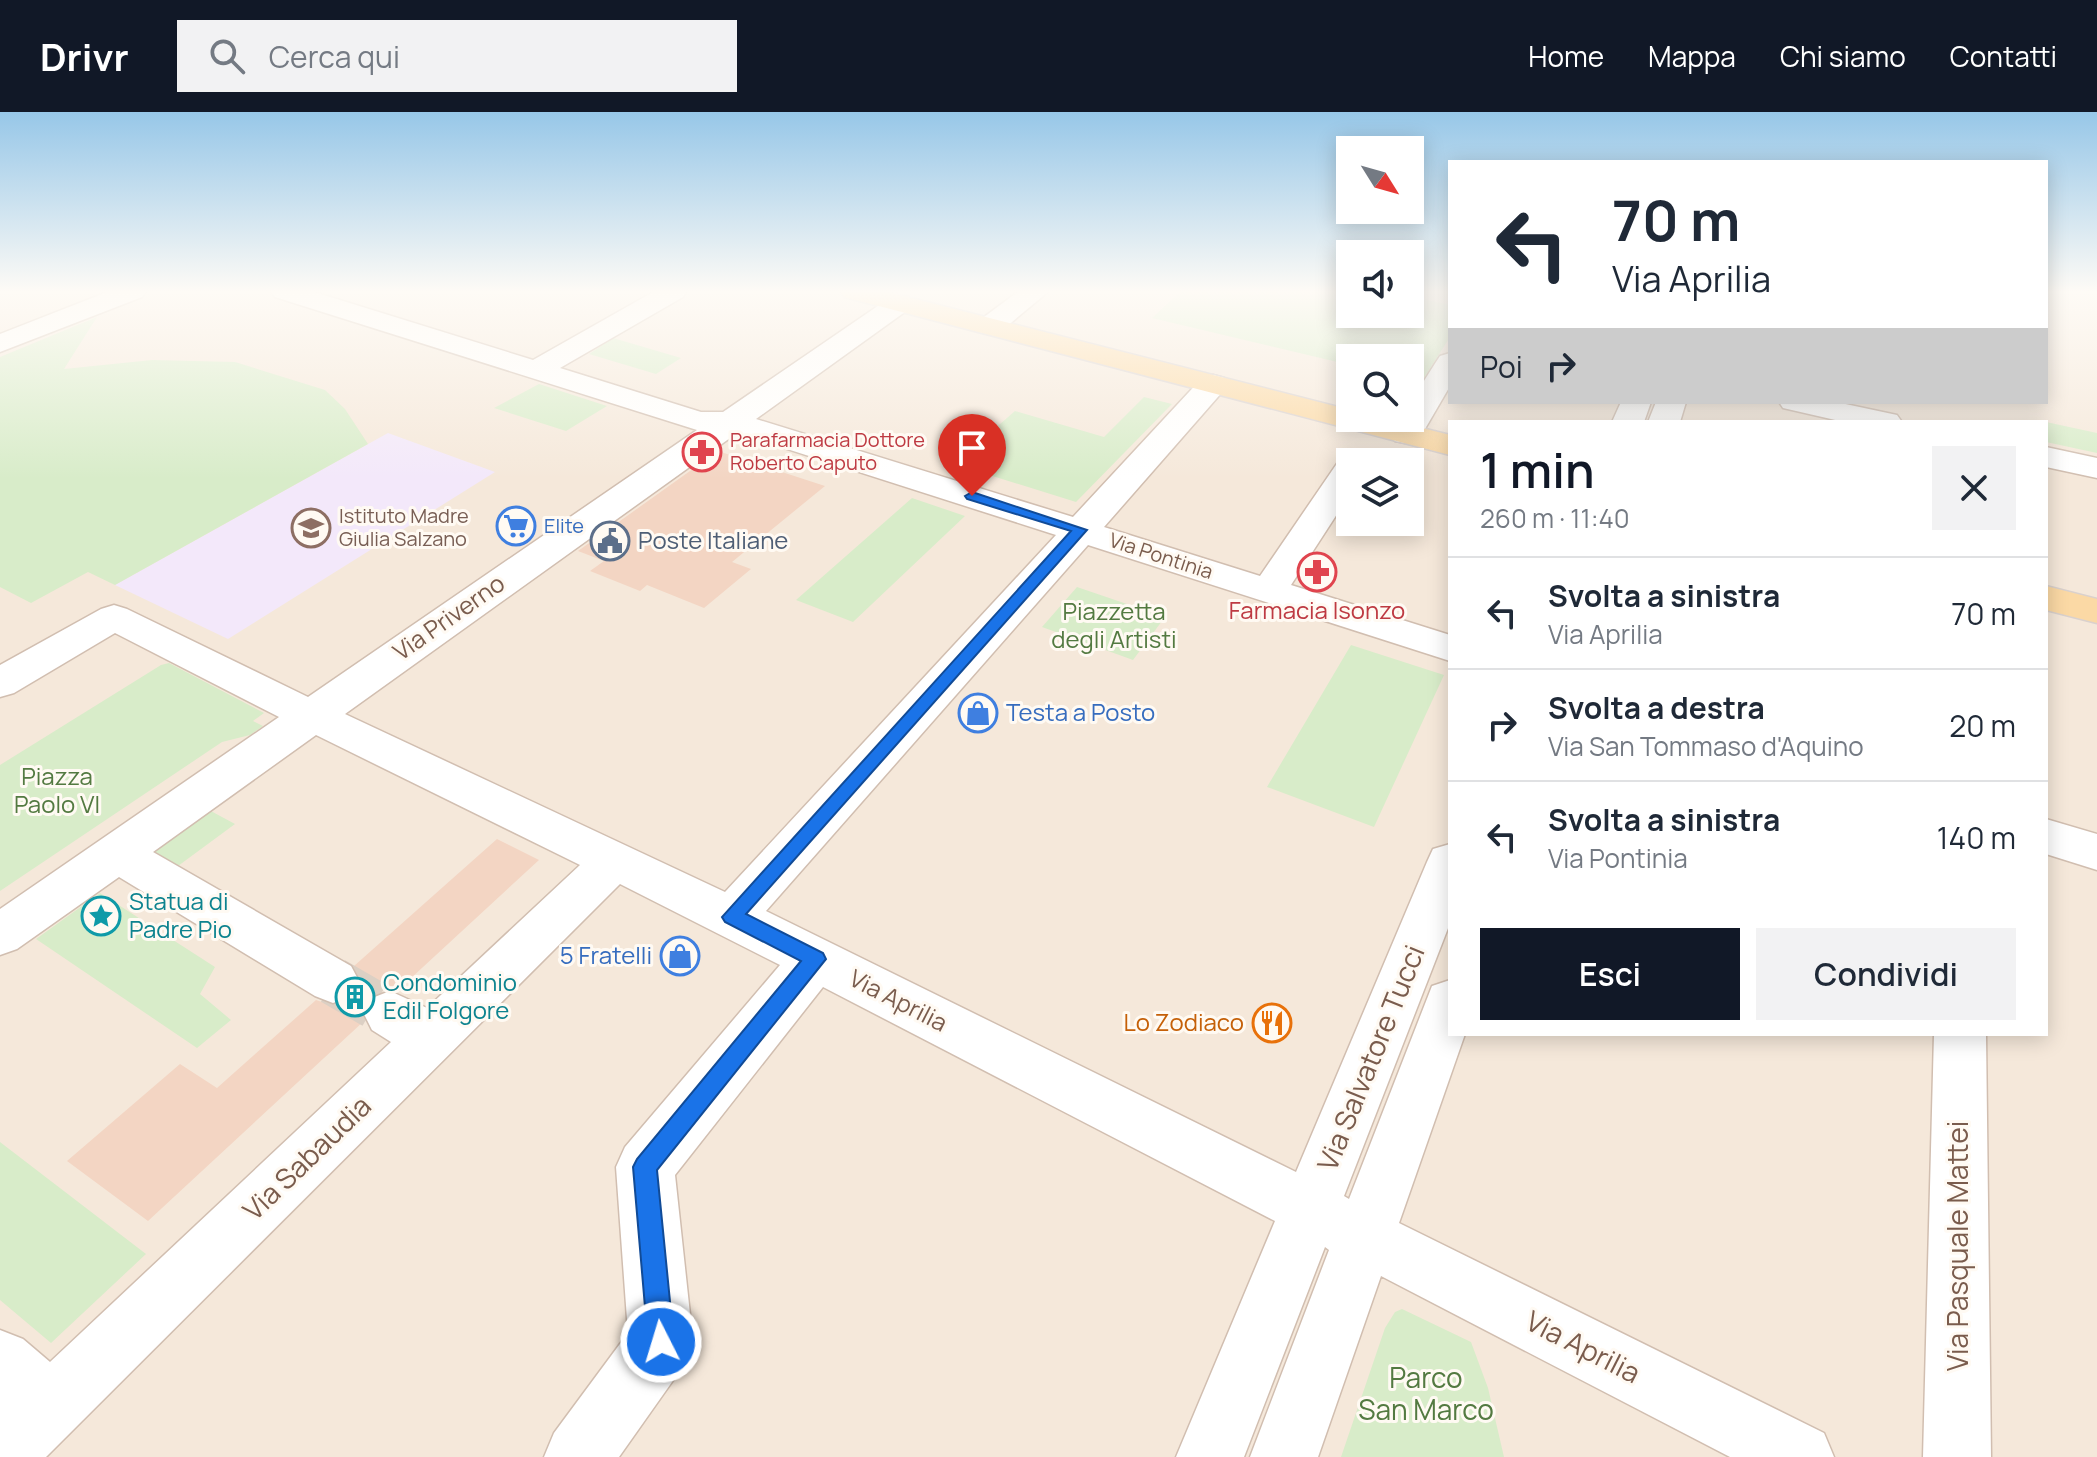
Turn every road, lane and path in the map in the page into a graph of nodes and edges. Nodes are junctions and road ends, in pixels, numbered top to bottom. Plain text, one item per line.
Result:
1 (510, 354) edge
2 (520, 354) edge
3 (565, 354) edge
4 (829, 354) edge
5 (1097, 354) edge
6 (547, 364) junction
7 (1448, 364) edge
8 (1213, 384) junction
9 (1424, 392) edge
10 (1803, 404) edge
11 (1336, 416) edge
12 (1877, 420) edge
13 (734, 422) junction
14 (1390, 432) edge
15 (1400, 432) edge
16 (1448, 444) edge
17 (1371, 448) edge
18 (2048, 457) edge
19 (2097, 468) edge
20 (1336, 490) edge
21 (1080, 530) junction
22 (1269, 590) junction
23 (2048, 599) edge
24 (2097, 611) edge
25 (1448, 647) edge
26 (0, 683) edge
27 (310, 715) junction
28 (2048, 837) edge
29 (2097, 852) edge
30 (117, 853) junction
31 (614, 861) junction
32 (1448, 867) edge
33 (732, 917) junction
34 (0, 935) edge
35 (815, 959) junction
36 (333, 981) tunnel mouth
37 (1448, 1008) edge
38 (1960, 1036) edge
39 (1309, 1209) junction
40 (1365, 1237) junction
41 (0, 1362) edge
42 (51, 1406) junction
43 (0, 1455) edge
44 (578, 1457) edge
45 (1210, 1457) edge
46 (1284, 1457) edge
47 (1800, 1457) edge
48 (1957, 1457) edge

1 - 6 street, Via Pontinia
2 - 6 street, Via Pontinia
3 - 6 street
4 - 13 street, Via Priverno
5 - 8 main road
6 - 13 street, Via Pontinia
7 - 9 street
8 - 11 main road
8 - 21 street
10 - 12 street
13 - 21 street, Via Pontinia
13 - 27 street, Via Priverno
14 - 17 street
15 - 16 main road
18 - 19 street
20 - 22 street
21 - 22 street, Via Pontinia
21 - 33 street
22 - 25 street, Via Pontinia
23 - 24 main road
26 - 27 street
27 - 30 street, Via Priverno
27 - 31 street, Via Aprilia
28 - 29 street
30 - 34 street, Via Priverno
30 - 36 street
31 - 33 street, Via Aprilia
31 - 42 street, Via Sabaudia
32 - 39 street, Via Salvatore Tucci
33 - 35 street, Via Aprilia
35 - 39 street, Via Aprilia
35 - 44 street
37 - 40 street, Via Salvatore Tucci
38 - 48 street, Via Pasquale Mattei
39 - 40 street, Via Aprilia
39 - 45 street, Via Salvatore Tucci
40 - 46 street, Via Salvatore Tucci
40 - 47 street, Via Aprilia
41 - 42 street
42 - 43 street, Via Sabaudia

